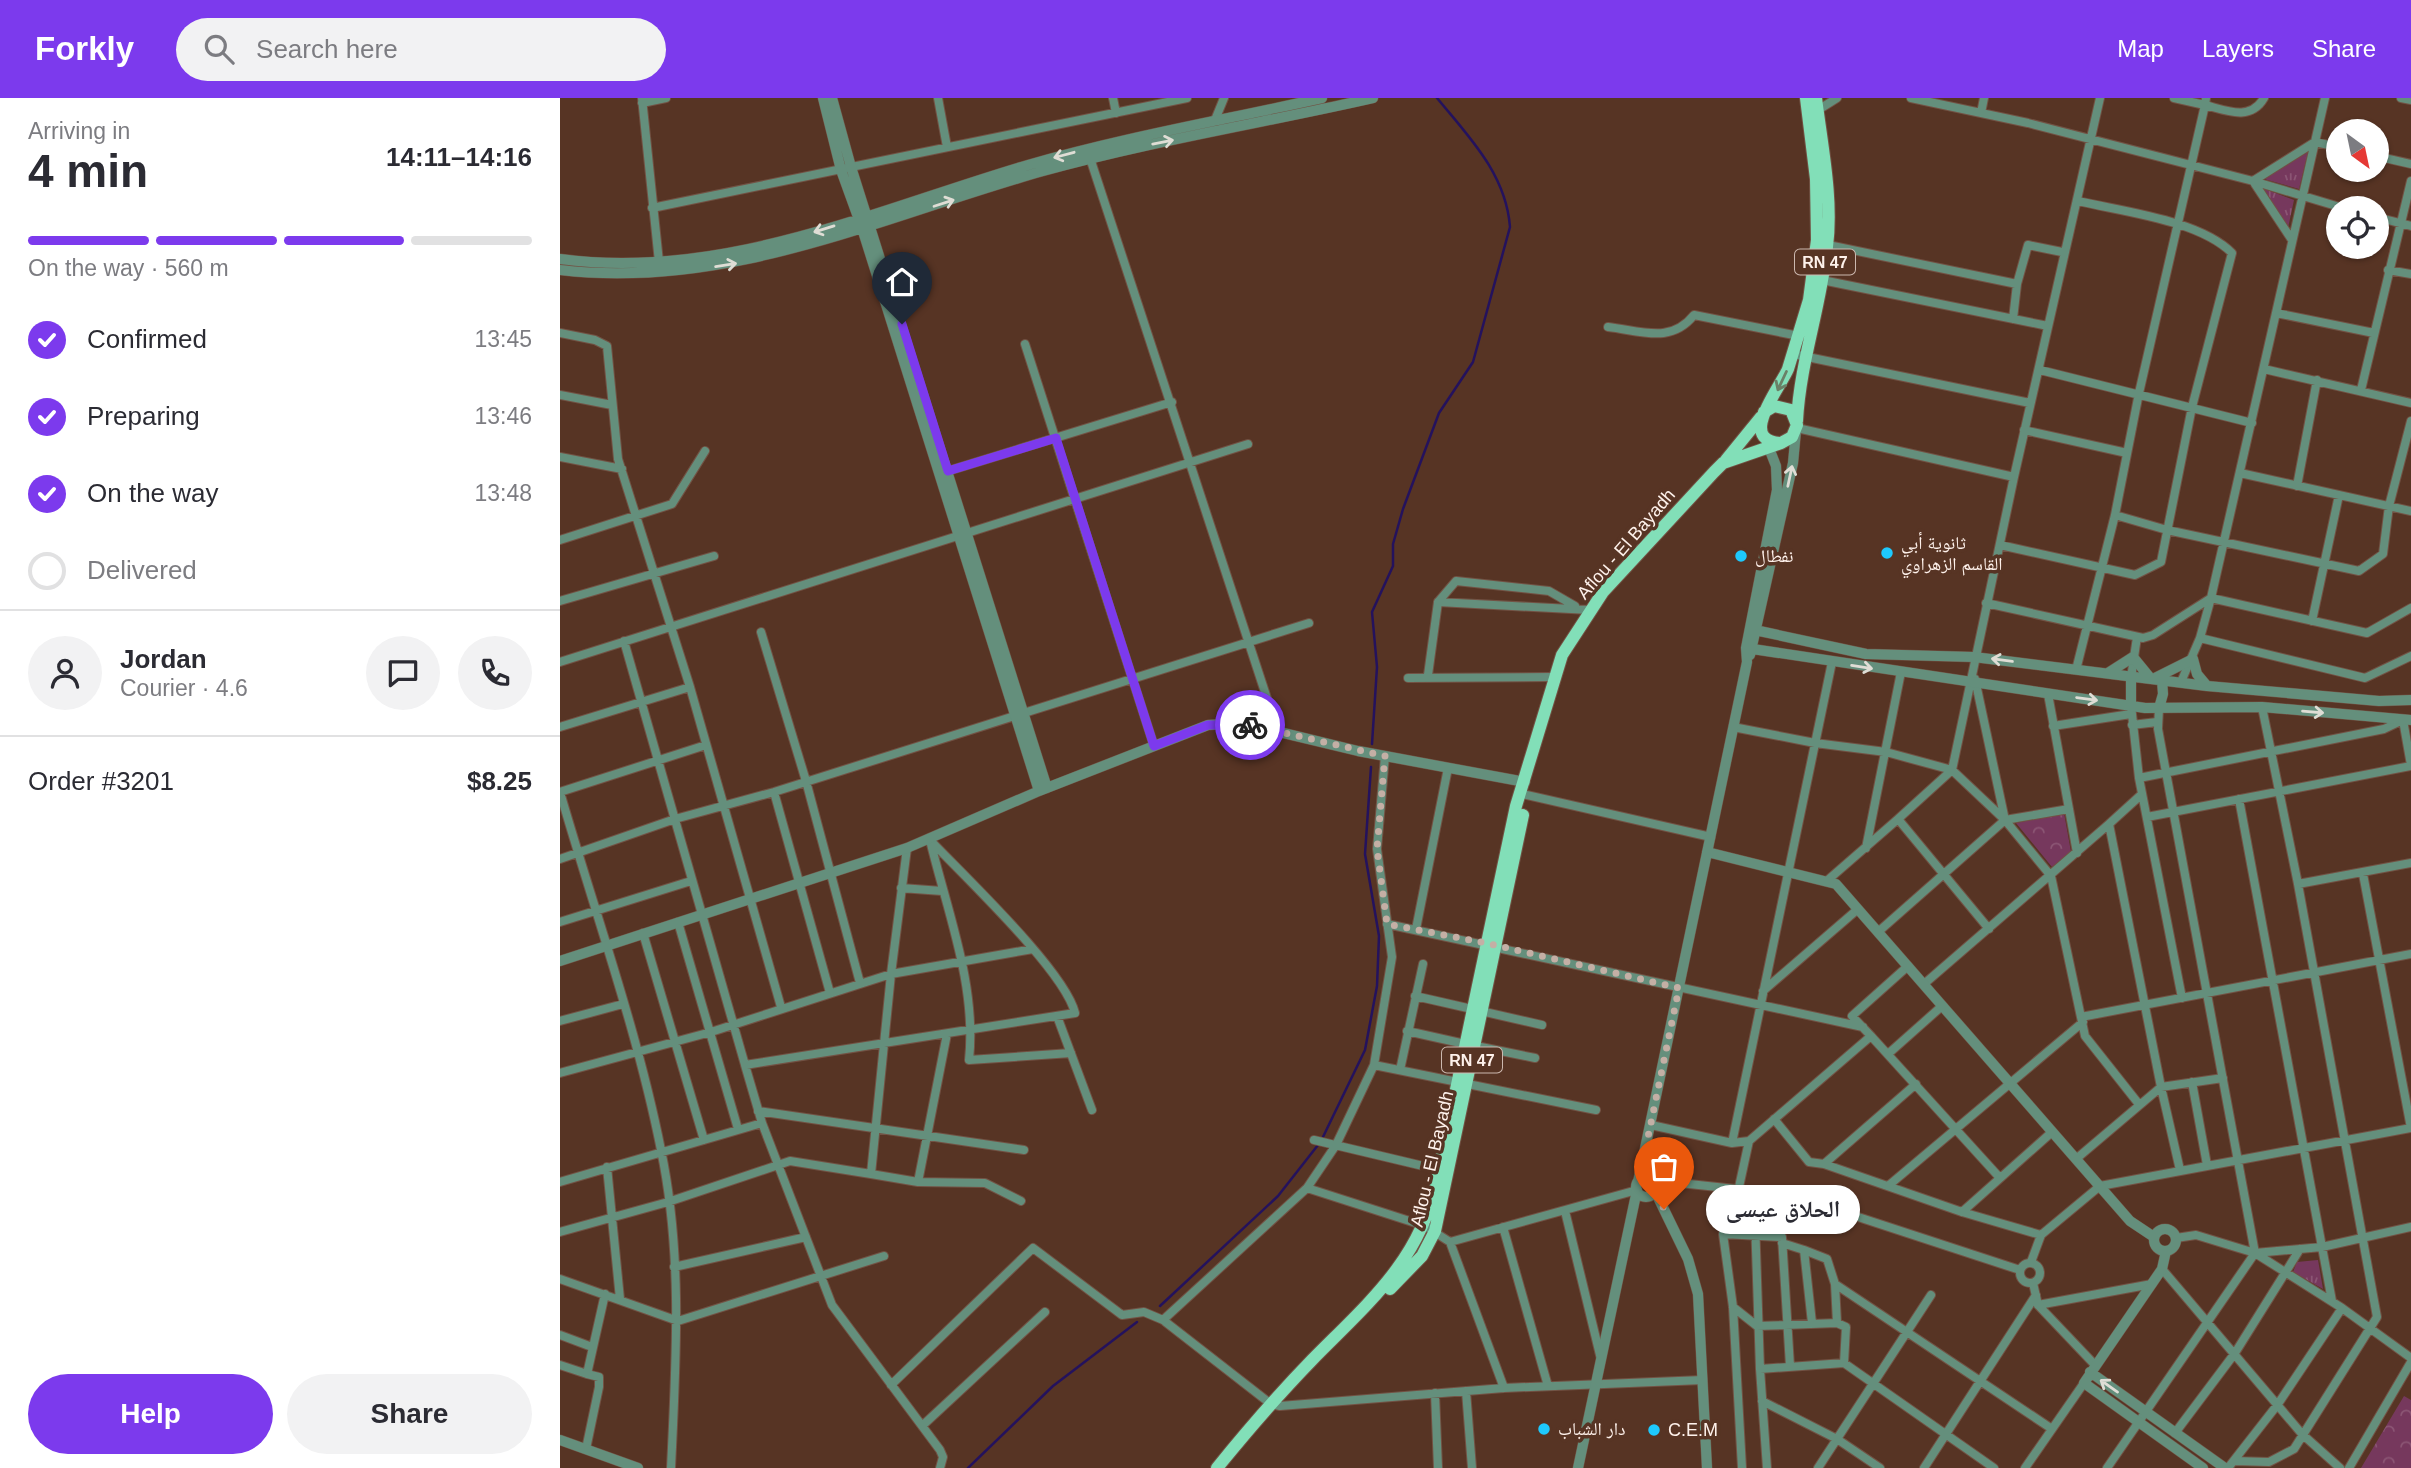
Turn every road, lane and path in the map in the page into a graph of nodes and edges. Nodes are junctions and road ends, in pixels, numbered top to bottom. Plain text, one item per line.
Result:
1 (666, 98) edge
2 (822, 98) edge
3 (832, 98) edge
4 (938, 98) edge
5 (1113, 98) edge
6 (1187, 98) edge
7 (1224, 98) edge
8 (1322, 98) edge
9 (1373, 98) edge
10 (1806, 98) edge
11 (1837, 98) edge
12 (1911, 98) edge
13 (1984, 98) edge
14 (2100, 98) edge
15 (2174, 98) edge
16 (2264, 98) edge
17 (2325, 98) edge
18 (2401, 98) edge
19 (2411, 100) edge
20 (642, 101) edge
21 (2205, 101) edge
22 (1817, 104) edge
23 (1116, 113) junction
24 (1981, 113) junction
25 (1215, 120) junction
26 (2090, 140) junction
27 (2315, 142) junction
28 (2326, 144) edge
29 (947, 148) junction
30 (1090, 159) junction
31 (2389, 159) edge
32 (2411, 164) edge
33 (2192, 167) junction
34 (846, 169) junction
35 (2253, 181) junction
36 (2411, 181) edge
37 (2302, 198) junction
38 (2078, 201) junction
39 (2326, 204) edge
40 (652, 208) junction
41 (2389, 220) edge
42 (865, 222) junction
43 (2400, 223) junction
44 (2179, 225) junction
45 (2411, 226) edge
46 (2292, 240) junction
47 (1828, 245) junction
48 (2062, 252) junction
49 (560, 260) edge
50 (659, 262) junction
51 (560, 270) edge
52 (2388, 270) junction
53 (2411, 274) edge
54 (1822, 280) junction
55 (2017, 284) junction
56 (2276, 313) junction
57 (2013, 319) junction
58 (2048, 326) junction
59 (1608, 327) dead end
60 (560, 333) edge
61 (2374, 333) junction
62 (1799, 336) junction
63 (1025, 344) dead end
64 (1793, 354) junction
65 (1807, 356) junction
66 (2264, 369) junction
67 (2039, 370) junction
68 (2317, 380) junction
69 (2361, 390) junction
70 (2139, 393) junction
71 (560, 395) edge
72 (1172, 402) junction
73 (2030, 403) junction
74 (2411, 403) edge
75 (612, 405) junction
76 (2192, 407) junction
77 (1763, 414) junction
78 (2411, 421) edge
79 (2252, 423) junction
80 (1797, 428) junction
81 (2024, 430) junction
82 (1056, 438) junction
83 (1771, 442) junction
84 (1248, 444) dead end
85 (705, 451) dead end
86 (2127, 453) junction
87 (560, 457) edge
88 (1192, 462) junction
89 (1723, 463) junction
90 (622, 470) junction
91 (948, 471) junction
92 (2240, 473) junction
93 (2014, 477) junction
94 (2297, 486) junction
95 (2339, 495) junction
96 (1076, 498) junction
97 (2389, 506) junction
98 (2411, 511) edge
99 (2115, 515) junction
100 (637, 517) junction
101 (2167, 530) junction
102 (963, 534) junction
103 (560, 540) edge
104 (2224, 540) junction
105 (2000, 545) junction
106 (714, 556) dead end
107 (2323, 562) junction
108 (2103, 567) junction
109 (654, 573) junction
110 (2211, 598) junction
111 (560, 601) edge
112 (1438, 602) junction
113 (1986, 603) junction
114 (2411, 608) edge
115 (1584, 609) junction
116 (2312, 621) junction
117 (1309, 624) dead end
118 (2088, 624) junction
119 (671, 626) junction
120 (1753, 630) junction
121 (761, 632) dead end
122 (2137, 637) junction
123 (2200, 638) junction
124 (624, 641) junction
125 (1250, 642) junction
126 (1749, 649) junction
127 (2411, 656) edge
128 (2133, 657) junction
129 (2193, 659) junction
130 (1973, 660) junction
131 (560, 662) edge
132 (1832, 662) junction
133 (2076, 670) junction
134 (1901, 672) junction
135 (2105, 674) junction
136 (1428, 675) junction
137 (1553, 677) junction
138 (1408, 678) dead end
139 (2131, 678) junction
140 (2155, 679) junction
141 (1133, 680) junction
142 (2181, 682) junction
143 (1972, 683) junction
144 (2207, 686) junction
145 (690, 687) junction
146 (2048, 694) junction
147 (2411, 700) edge
148 (640, 702) junction
149 (2262, 707) junction
150 (2159, 708) junction
151 (2131, 710) junction
152 (1020, 715) junction
153 (2407, 720) edge
154 (2158, 722) junction
155 (2132, 725) junction
156 (2053, 726) junction
157 (560, 727) edge
158 (1733, 727) junction
159 (1278, 732) junction
160 (1815, 743) junction
161 (706, 746) junction
162 (1154, 746) junction
163 (1886, 752) junction
164 (2271, 752) junction
165 (1385, 756) junction
166 (658, 761) junction
167 (2411, 766) edge
168 (1448, 768) junction
169 (1952, 770) junction
170 (2168, 773) junction
171 (2139, 778) junction
172 (806, 781) junction
173 (1524, 788) junction
174 (1043, 790) junction
175 (560, 792) edge
176 (774, 792) junction
177 (2278, 792) junction
178 (2142, 794) junction
179 (2239, 799) junction
180 (724, 806) junction
181 (2069, 809) junction
182 (2174, 812) junction
183 (2147, 817) junction
184 (675, 819) junction
185 (1898, 819) junction
186 (2005, 820) junction
187 (2109, 824) junction
188 (1711, 837) junction
189 (929, 839) junction
190 (907, 848) junction
191 (1866, 848) junction
192 (1707, 852) junction
193 (2077, 853) junction
194 (578, 854) junction
195 (560, 859) edge
196 (2411, 863) edge
197 (1787, 870) junction
198 (832, 873) junction
199 (1944, 874) junction
200 (2363, 874) junction
201 (2051, 876) junction
202 (1829, 880) junction
203 (691, 881) junction
204 (799, 883) junction
205 (2298, 884) junction
206 (901, 888) junction
207 (942, 891) junction
208 (750, 899) junction
209 (1858, 909) junction
210 (594, 911) junction
211 (702, 915) junction
212 (560, 922) edge
213 (678, 922) junction
214 (1387, 924) junction
215 (1416, 929) junction
216 (1989, 929) junction
217 (1878, 932) junction
218 (643, 933) junction
219 (1491, 944) junction
220 (604, 946) junction
221 (1033, 949) junction
222 (2411, 954) edge
223 (2379, 960) junction
224 (560, 961) edge
225 (961, 962) junction
226 (1423, 964) dead end
227 (1908, 966) junction
228 (2315, 972) junction
229 (891, 974) junction
230 (2273, 980) junction
231 (860, 983) junction
232 (1924, 984) junction
233 (1679, 988) junction
234 (1763, 991) junction
235 (830, 993) junction
236 (2205, 993) junction
237 (1415, 996) junction
238 (2182, 998) junction
239 (2142, 1003) junction
240 (623, 1004) junction
241 (1759, 1005) junction
242 (1942, 1006) junction
243 (781, 1007) junction
244 (1478, 1010) junction
245 (1057, 1016) junction
246 (2082, 1019) junction
247 (560, 1021) edge
248 (734, 1024) junction
249 (1542, 1025) dead end
250 (1863, 1027) junction
251 (973, 1028) junction
252 (1407, 1031) junction
253 (711, 1032) junction
254 (947, 1034) junction
255 (1871, 1036) junction
256 (675, 1041) junction
257 (884, 1044) junction
258 (1470, 1045) junction
259 (636, 1050) junction
260 (1071, 1054) junction
261 (1888, 1054) junction
262 (1535, 1058) dead end
263 (745, 1065) junction
264 (1374, 1065) junction
265 (1400, 1070) junction
266 (560, 1073) edge
267 (2223, 1078) junction
268 (1462, 1082) junction
269 (2009, 1082) junction
270 (2192, 1083) junction
271 (1916, 1084) junction
272 (2161, 1087) junction
273 (2138, 1103) junction
274 (1092, 1110) dead end
275 (1596, 1110) dead end
276 (758, 1111) junction
277 (1774, 1119) junction
278 (762, 1123) junction
279 (1651, 1125) junction
280 (1955, 1128) junction
281 (2411, 1128) edge
282 (738, 1129) junction
283 (878, 1129) junction
284 (2052, 1132) junction
285 (926, 1136) junction
286 (704, 1140) junction
287 (1314, 1140) dead end
288 (2345, 1140) junction
289 (1749, 1141) junction
290 (1647, 1142) junction
291 (1732, 1143) junction
292 (1334, 1145) junction
293 (2305, 1147) junction
294 (1024, 1150) dead end
295 (662, 1151) junction
296 (2076, 1159) junction
297 (2240, 1159) junction
298 (1824, 1164) junction
299 (2207, 1165) junction
300 (777, 1166) junction
301 (607, 1167) junction
302 (1440, 1170) junction
303 (2180, 1170) junction
304 (871, 1174) junction
305 (2000, 1178) junction
306 (1651, 1179) junction
307 (560, 1182) edge
308 (918, 1182) junction
309 (1689, 1186) junction
310 (1888, 1186) junction
311 (2099, 1186) junction
312 (1637, 1187) junction
313 (1739, 1187) junction
314 (1307, 1188) junction
315 (1754, 1190) junction
316 (1652, 1194) junction
317 (1021, 1201) dead end
318 (668, 1202) junction
319 (1565, 1210) junction
320 (1962, 1212) junction
321 (613, 1217) junction
322 (1627, 1225) junction
323 (1503, 1227) junction
324 (2411, 1227) edge
325 (1430, 1228) junction
326 (560, 1232) edge
327 (2041, 1235) junction
328 (1755, 1236) junction
329 (806, 1237) junction
330 (2154, 1237) junction
331 (2176, 1238) junction
332 (2363, 1238) junction
333 (1450, 1242) junction
334 (1782, 1243) junction
335 (2322, 1247) junction
336 (2300, 1249) junction
337 (1804, 1250) junction
338 (2166, 1251) junction
339 (2255, 1253) junction
340 (884, 1256) dead end
341 (2031, 1262) junction
342 (674, 1267) junction
343 (2162, 1269) junction
344 (2020, 1270) junction
345 (2286, 1273) junction
346 (821, 1277) junction
347 (560, 1279) edge
348 (2033, 1283) junction
349 (1835, 1284) junction
350 (2152, 1284) junction
351 (605, 1294) junction
352 (1931, 1295) dead end
353 (2036, 1295) junction
354 (620, 1299) junction
355 (2332, 1301) junction
356 (2038, 1305) junction
357 (1733, 1307) junction
358 (2342, 1308) junction
359 (1045, 1312) dead end
360 (1164, 1320) junction
361 (678, 1321) junction
362 (2207, 1321) junction
363 (1812, 1323) junction
364 (1837, 1323) junction
365 (1786, 1324) junction
366 (1757, 1326) junction
367 (2371, 1328) junction
368 (1907, 1332) junction
369 (560, 1335) edge
370 (592, 1347) junction
371 (2235, 1353) junction
372 (1601, 1358) junction
373 (2411, 1360) edge
374 (1844, 1363) junction
375 (560, 1366) edge
376 (1790, 1366) junction
377 (1760, 1369) junction
378 (2092, 1369) junction
379 (587, 1374) junction
380 (1703, 1380) junction
381 (1980, 1381) junction
382 (2084, 1382) junction
383 (1596, 1383) junction
384 (891, 1385) junction
385 (1872, 1385) junction
386 (1548, 1386) junction
387 (1504, 1388) junction
388 (1466, 1391) junction
389 (1435, 1393) junction
390 (1762, 1401) junction
391 (1271, 1404) junction
392 (2278, 1404) junction
393 (2145, 1411) junction
394 (2138, 1421) junction
395 (922, 1426) junction
396 (2052, 1429) junction
397 (2175, 1433) junction
398 (2302, 1434) junction
399 (1946, 1435) junction
400 (1837, 1439) junction
401 (560, 1440) edge
402 (586, 1449) junction
403 (2229, 1466) edge
404 (639, 1468) edge
405 (671, 1468) edge
406 (940, 1468) edge
407 (1217, 1468) edge
408 (1438, 1468) edge
409 (1472, 1468) edge
410 (1578, 1468) edge
411 (1707, 1468) edge
412 (1742, 1468) edge
413 (1767, 1468) edge
414 (1818, 1468) edge
415 (1880, 1468) edge
416 (1924, 1468) edge
417 (1994, 1468) edge
418 (2025, 1468) edge
419 (2107, 1468) edge
420 (2203, 1468) edge
421 (2340, 1468) edge
422 (2349, 1468) edge

1 - 20 street
2 - 34 street
3 - 34 street
4 - 29 street
5 - 23 street
6 - 23 street
7 - 25 street
8 - 25 street
30 -> 9 street
10 - 62 main road, RN 47
11 - 22 street
12 - 24 street
13 - 24 street
14 - 26 street
15 - 21 street
16 - 21 street
17 - 27 street
18 - 19 street
20 - 40 street
21 - 33 street
22 - 47 main road, RN 47
23 - 29 street
24 - 26 street
25 -> 42 street
26 - 33 street
26 - 38 street
27 - 28 street
27 - 35 street
27 - 37 street
29 - 34 street
42 -> 30 street
30 - 72 street
31 - 32 street
33 - 35 street
33 - 44 street
34 - 40 street
34 - 42 street
35 - 37 street
35 - 46 street
36 - 43 street
37 - 39 street
37 - 46 street
38 - 44 street
38 - 48 street
40 - 50 street
41 - 43 street
42 -> 50 street
51 -> 42 street
42 - 91 street
42 - 102 street
43 - 45 street
43 - 52 street
44 - 70 street
44 - 76 street
46 - 56 street
47 - 54 main road, RN 47
47 - 55 street
48 - 55 street
48 - 58 street
49 - 50 street
52 - 53 street
52 - 61 street
54 - 57 street
54 - 65 main road, RN 47
55 - 57 street
56 - 61 street
56 - 66 street
57 - 58 street
58 - 67 street
59 - 62 street
60 - 75 street
61 - 69 street
62 - 64 main road, RN 47
63 - 82 street
64 - 65 street
64 -> 77 main road, RN 47
65 - 73 street
65 - 80 main road, RN 47
66 - 68 street
66 - 79 street
67 - 70 street
67 - 73 street
68 - 69 street
68 - 94 street
69 - 74 street
70 - 76 street
70 - 86 street
71 - 75 street
72 - 82 street
72 - 88 street
73 - 81 street
75 - 90 street
76 - 79 street
76 - 101 street
77 - 80 main road
77 - 83 main road
77 - 89 main road
78 - 97 street
79 - 92 street
80 - 83 main road
80 - 93 street
120 -> 80 street
81 - 86 street
81 - 93 street
82 - 91 street
82 - 96 street
83 - 89 main road, Aflou - El Bayadh / RN 47
83 - 120 street
84 - 88 street
85 - 100 street
86 - 99 street
87 - 90 street
88 - 96 street
88 - 125 street
89 - 115 main road, Aflou - El Bayadh / RN 47
90 - 100 street
91 - 102 street
92 - 94 street
92 - 104 street
93 - 105 street
94 - 95 street
95 - 97 street
95 - 107 street
96 - 102 street
96 - 141 street
97 - 98 street
97 - 107 street
99 - 101 street
99 - 108 street
100 - 103 street
100 - 109 street
101 - 104 street
101 - 108 street
102 - 119 street
102 - 152 street
104 - 107 street
104 - 110 street
105 - 108 street
105 - 113 street
106 - 109 street
107 - 116 street
108 - 118 street
109 - 111 street
109 - 119 street
110 - 116 street
110 - 122 street
110 - 123 street
112 - 115 street
112 - 115 street
112 - 136 street
113 - 118 street
113 - 130 street
114 - 116 street
115 - 137 main road, Aflou - El Bayadh / RN 47
117 - 125 street
118 - 122 street
118 - 133 street
119 - 124 street
119 - 145 street
120 - 126 street
120 - 130 street
121 - 172 street
122 - 128 street
123 - 127 street
123 - 129 street
124 - 131 street
124 - 148 street
125 - 141 street
125 - 159 street
126 - 132 street
126 - 158 street
128 - 135 street
128 - 139 street
128 - 140 street
129 - 140 street
129 - 142 street
129 - 144 street
133 -> 130 street
130 - 143 street
132 -> 134 street
132 - 160 street
133 - 135 street
134 - 143 street
134 - 163 street
135 - 139 street
136 - 137 street
136 - 138 street
137 - 173 main road, Aflou - El Bayadh / RN 47
139 - 140 street
139 - 151 street
140 - 142 street
140 - 150 street
141 - 152 street
141 - 162 street
142 - 144 street
143 - 146 street
143 - 169 street
143 - 186 street
144 - 147 street
145 - 148 street
145 - 161 street
146 -> 151 street
146 - 156 street
148 - 157 street
148 - 166 street
149 - 150 street
149 -> 153 street
149 - 164 street
150 - 151 street
150 - 154 street
151 - 155 street
151 - 156 street
152 - 172 street
152 - 174 street
153 - 164 street
153 - 167 street
154 - 155 street
154 - 170 street
155 - 171 street
156 - 181 street
158 - 160 street
158 - 188 street
159 - 162 street
159 - 165 street
160 - 163 street
160 - 197 street
161 - 166 street
161 - 180 street
162 - 174 street
163 - 169 street
163 - 191 street
164 - 170 street
164 - 177 street
165 - 168 street
165 - 214 street
166 - 175 street
166 - 184 street
167 - 177 street
168 - 173 street
168 - 215 street
169 - 185 street
169 - 186 street
170 - 171 street
170 - 182 street
171 - 178 street
172 - 176 street
172 - 198 street
173 - 188 street
173 - 219 main road, Aflou - El Bayadh / RN 47
174 - 189 street
175 - 194 street
176 - 180 street
176 - 204 street
177 - 179 street
177 - 205 street
178 - 183 street
178 - 187 street
179 - 182 street
179 - 230 street
180 - 184 street
180 - 208 street
181 - 186 street
181 - 193 street
182 - 183 street
182 - 236 street
183 - 238 street
184 - 194 street
184 - 203 street
185 - 191 street
185 - 199 street
186 - 199 street
186 - 201 street
187 - 193 street
187 - 239 street
188 - 192 street
189 - 190 street
189 - 207 street
189 - 221 street
190 - 198 street
190 - 206 street
191 - 202 street
192 - 197 street
192 - 233 street
193 - 201 street
194 - 195 street
194 - 210 street
196 - 200 street
197 - 202 street
197 - 234 street
198 - 204 street
198 - 231 street
199 - 216 street
199 - 217 street
200 - 205 street
200 - 223 street
201 - 216 street
201 - 246 street
202 - 209 street
203 - 210 street
203 - 211 street
204 - 208 street
204 - 235 street
205 - 228 street
206 - 207 street
206 - 229 street
207 - 225 street
208 - 211 street
208 - 243 street
209 - 217 street
209 - 234 street
210 - 212 street
210 - 220 street
211 - 213 street
211 - 248 street
213 - 218 street
213 - 253 street
214 - 215 street
214 - 264 street
215 - 219 street
216 - 232 street
217 - 227 street
218 - 220 street
218 - 256 street
219 - 233 street
219 - 244 main road, Aflou - El Bayadh / RN 47
220 - 224 street
220 - 240 street
221 - 225 street
221 - 245 street
222 - 223 street
223 - 228 street
223 - 281 street
225 - 229 street
225 - 251 street
226 - 237 street
227 - 232 street
227 - 250 street
228 - 230 street
228 - 288 street
229 - 231 street
229 - 257 street
230 - 236 street
230 - 293 street
231 - 235 street
232 - 242 street
233 - 241 street
233 - 279 street
234 - 241 street
235 - 243 street
236 - 238 street
236 - 267 street
237 - 244 street
237 - 252 street
238 - 239 street
239 - 246 street
239 - 272 street
240 - 247 street
240 - 259 street
241 - 250 street
241 - 291 street
242 - 261 street
242 - 269 street
243 - 248 street
244 - 249 street
244 - 258 main road, Aflou - El Bayadh / RN 47
245 - 251 street
245 - 260 street
246 - 269 street
246 - 273 street
248 - 253 street
248 - 263 street
250 - 255 street
251 - 254 street
251 - 260 street
252 - 258 street
252 - 265 street
253 - 256 street
253 - 282 street
254 - 257 street
254 - 285 street
255 - 261 street
255 - 277 street
256 - 259 street
256 - 286 street
257 - 263 street
257 - 283 street
258 - 262 street
258 - 268 main road, Aflou - El Bayadh / RN 47
259 - 266 street
259 - 295 street
260 - 274 street
261 - 271 street
263 - 276 street
264 - 265 street
264 - 292 street
265 - 268 street
267 - 270 street
267 - 297 street
268 - 275 street
268 - 302 main road, Aflou - El Bayadh / RN 47
268 - 325 main road, Aflou - El Bayadh / RN 47
269 - 280 street
269 - 284 street
270 - 272 street
270 - 299 street
271 - 280 street
271 - 298 street
272 - 273 street
272 - 303 street
273 - 296 street
276 - 278 street
276 - 283 street
277 - 289 street
277 - 298 street
278 - 282 street
278 - 300 street
279 - 290 street
279 - 291 street
280 - 305 street
280 - 310 street
281 - 288 street
282 - 286 street
283 - 285 street
283 - 304 street
284 - 296 street
284 - 305 street
285 - 294 street
285 - 308 street
286 - 295 street
287 - 292 street
288 - 293 street
288 - 332 street
289 - 291 street
289 - 313 street
290 - 306 street
290 - 312 street
292 - 302 street
292 - 314 street
293 - 297 street
293 - 335 street
295 - 301 street
295 - 318 street
296 - 311 street
297 - 299 street
297 - 339 street
298 - 310 street
299 - 303 street
300 - 304 street
300 - 318 street
300 - 329 street
301 - 307 street
301 - 321 street
302 - 325 main road, Aflou - El Bayadh / RN 47
303 - 311 street
304 - 308 street
305 - 320 street
306 - 309 street
306 - 312 street
306 - 316 street
308 - 317 street
309 - 313 street
309 - 316 street
310 - 320 street
311 - 327 street
311 - 330 street
312 - 316 street
312 - 319 street
312 - 322 street
313 - 315 street
314 - 325 street
314 - 360 street
315 - 328 street
315 - 344 street
316 - 322 street
316 - 380 street
318 - 321 street
318 - 342 street
319 - 323 street
319 - 372 street
320 - 327 street
321 - 326 street
321 - 354 street
322 - 372 street
323 - 333 street
323 - 386 street
324 - 332 street
325 - 333 street
325 - 391 main road, Aflou - El Bayadh / RN 47
327 - 341 street
328 - 334 street
328 - 357 street
328 - 366 street
329 - 342 street
329 - 346 street
330 - 331 street
330 - 338 street
331 - 338 street
331 - 339 street
332 - 335 street
332 - 367 street
333 - 387 street
334 - 337 street
334 - 365 street
335 - 336 street
335 - 355 street
336 - 339 street
336 - 345 street
337 - 349 street
337 - 363 street
338 - 343 street
339 - 345 street
339 - 362 street
340 - 346 street
341 - 344 street
341 - 348 street
342 - 361 street
343 - 350 street
343 - 362 street
344 - 348 street
345 - 355 street
345 - 371 street
346 - 361 street
346 - 384 street
347 - 351 street
348 - 353 street
349 - 364 street
349 - 368 street
350 - 356 street
350 - 378 street
351 - 354 street
351 - 370 street
352 - 368 street
353 - 356 street
353 - 381 street
354 - 361 street
355 - 358 street
356 - 378 street
357 - 366 street
357 - 412 street
358 - 367 street
358 - 392 street
359 - 395 street
360 - 384 street
360 - 391 street
361 - 405 street
362 - 371 street
362 - 393 street
363 - 364 street
363 - 365 street
364 - 374 street
365 - 366 street
365 - 376 street
366 - 377 street
367 - 373 street
367 - 398 street
368 - 381 street
368 - 385 street
369 - 370 street
370 - 379 street
371 - 392 street
371 - 397 street
372 - 383 street
373 - 422 street
374 - 376 street
374 - 385 street
375 - 379 street
376 - 377 street
377 - 390 street
378 - 382 street
393 -> 378 street
379 - 402 street
380 - 383 street
380 - 411 street
381 - 396 street
381 - 399 street
382 - 394 street
382 - 396 street
383 - 386 street
383 - 410 street
384 - 395 street
385 - 399 street
385 - 400 street
386 - 387 street
387 - 388 street
388 - 389 street
388 - 409 street
389 - 391 street
389 - 408 street
390 - 400 street
390 - 413 street
391 - 407 main road, Aflou - El Bayadh / RN 47
392 - 398 street
392 - 403 street
393 - 394 street
393 - 397 street
394 - 419 street
394 - 420 street
395 - 406 street
396 - 418 street
397 - 403 street
398 - 403 street
398 - 421 street
399 - 416 street
399 - 417 street
400 - 414 street
400 - 415 street
401 - 402 street
402 - 404 street

